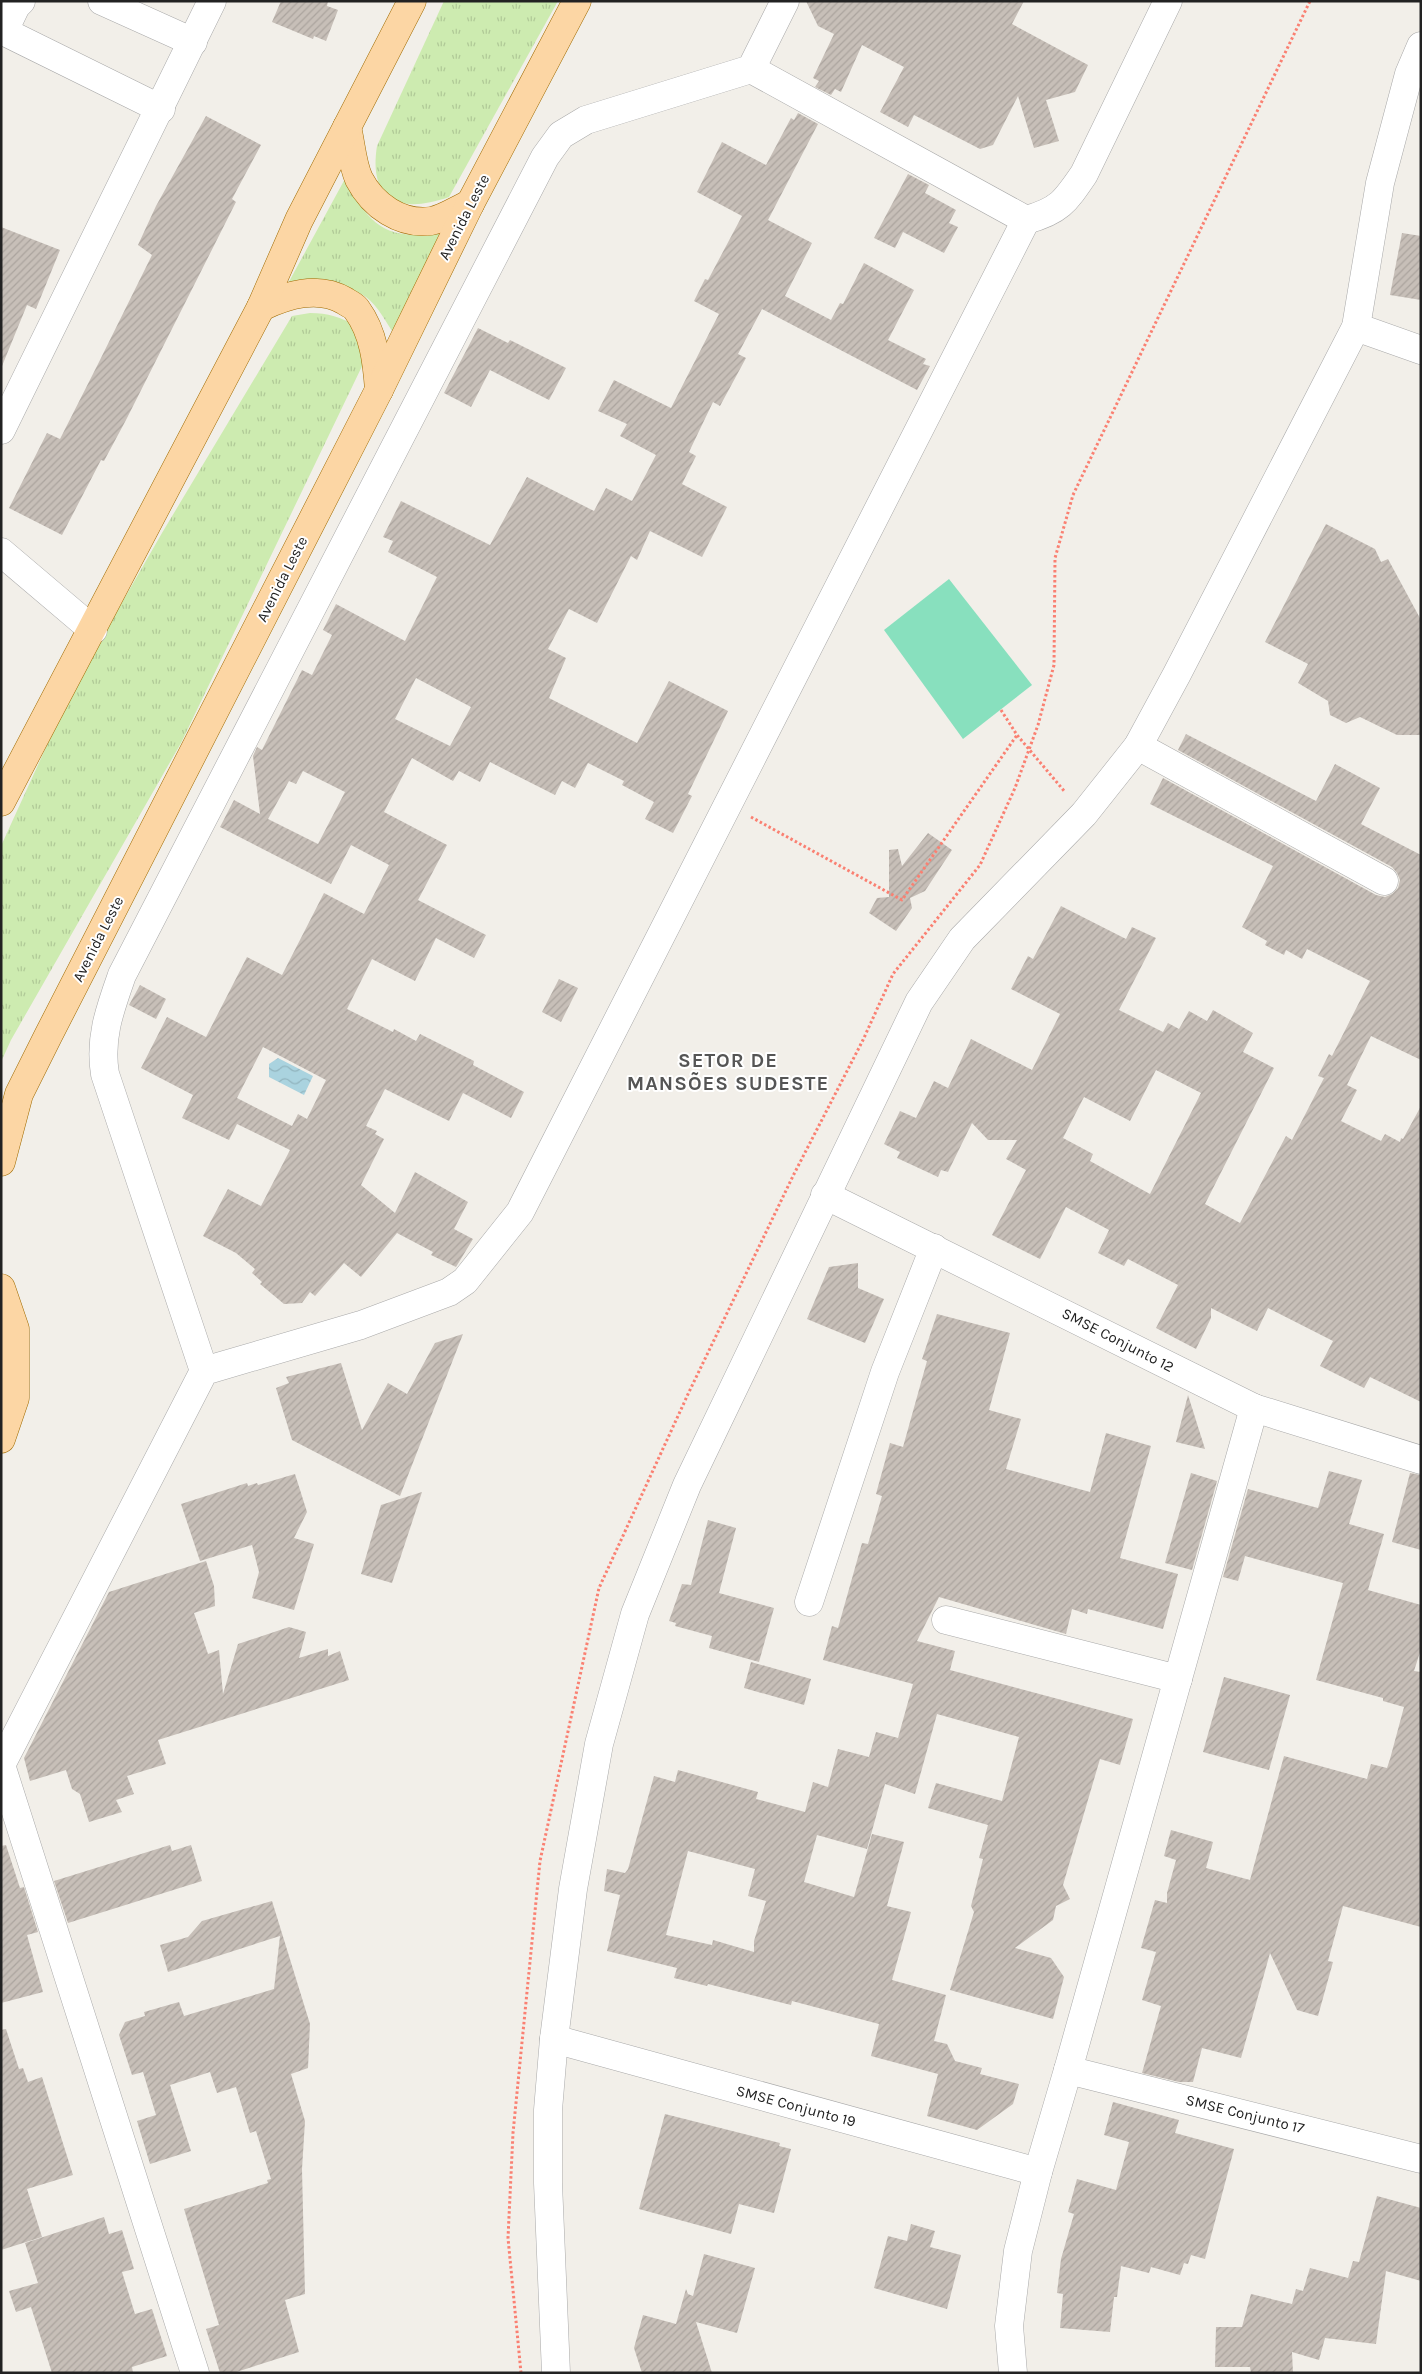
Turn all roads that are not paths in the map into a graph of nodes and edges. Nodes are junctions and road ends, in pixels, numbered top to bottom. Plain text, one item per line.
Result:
1 (22, 1) edge
2 (102, 1) edge
3 (212, 1) edge
4 (412, 1) edge
5 (577, 1) edge
6 (785, 1) edge
7 (1168, 1) edge
8 (2, 31) edge
9 (194, 42) junction
10 (1421, 46) edge
11 (751, 69) junction
12 (161, 109) junction
13 (347, 127) junction
14 (470, 204) junction
15 (1026, 220) junction
16 (261, 307) junction
17 (1356, 327) junction
18 (1421, 350) edge
19 (379, 390) junction
20 (1, 430) edge
21 (1, 552) edge
22 (93, 630) junction
23 (1138, 746) junction
24 (1, 802) edge
25 (1384, 881) dead end
26 (1, 1162) edge
27 (825, 1195) junction
28 (934, 1248) junction
29 (1, 1288) edge
30 (204, 1371) junction
31 (1254, 1408) junction
32 (1, 1439) edge
33 (1421, 1460) edge
34 (809, 1602) dead end
35 (946, 1620) dead end
36 (1178, 1679) junction
37 (1, 1765) edge
38 (554, 2039) junction
39 (1068, 2070) junction
40 (1421, 2159) edge
41 (1038, 2172) junction
42 (195, 2373) edge
43 (556, 2373) edge
44 (1013, 2373) edge

1 - 8 street
2 - 9 street
3 - 9 street
4 - 13 main road
5 - 14 main road, Avenida Leste
6 - 11 street
7 - 15 street
8 - 12 street
9 - 12 street
10 - 17 street
11 - 15 street
11 - 30 street
12 - 20 street
13 - 14 main road
13 - 16 main road
14 - 19 main road, Avenida Leste
15 - 30 street
16 - 19 main road
16 - 22 main road
17 - 18 street
17 - 23 street
19 - 26 main road, Avenida Leste
21 - 22 street
22 - 24 main road
23 - 25 street
23 - 27 street
27 - 28 street, SMSE Conjunto 12
27 - 38 street
28 - 31 street, SMSE Conjunto 12
28 - 34 street
29 - 32 main road
30 - 37 street
31 - 33 street, SMSE Conjunto 12
31 - 36 street
35 - 36 street
36 - 39 street
37 - 42 street
38 - 41 street, SMSE Conjunto 19
38 - 43 street
39 - 40 street, SMSE Conjunto 17
39 - 41 street
41 - 44 street

